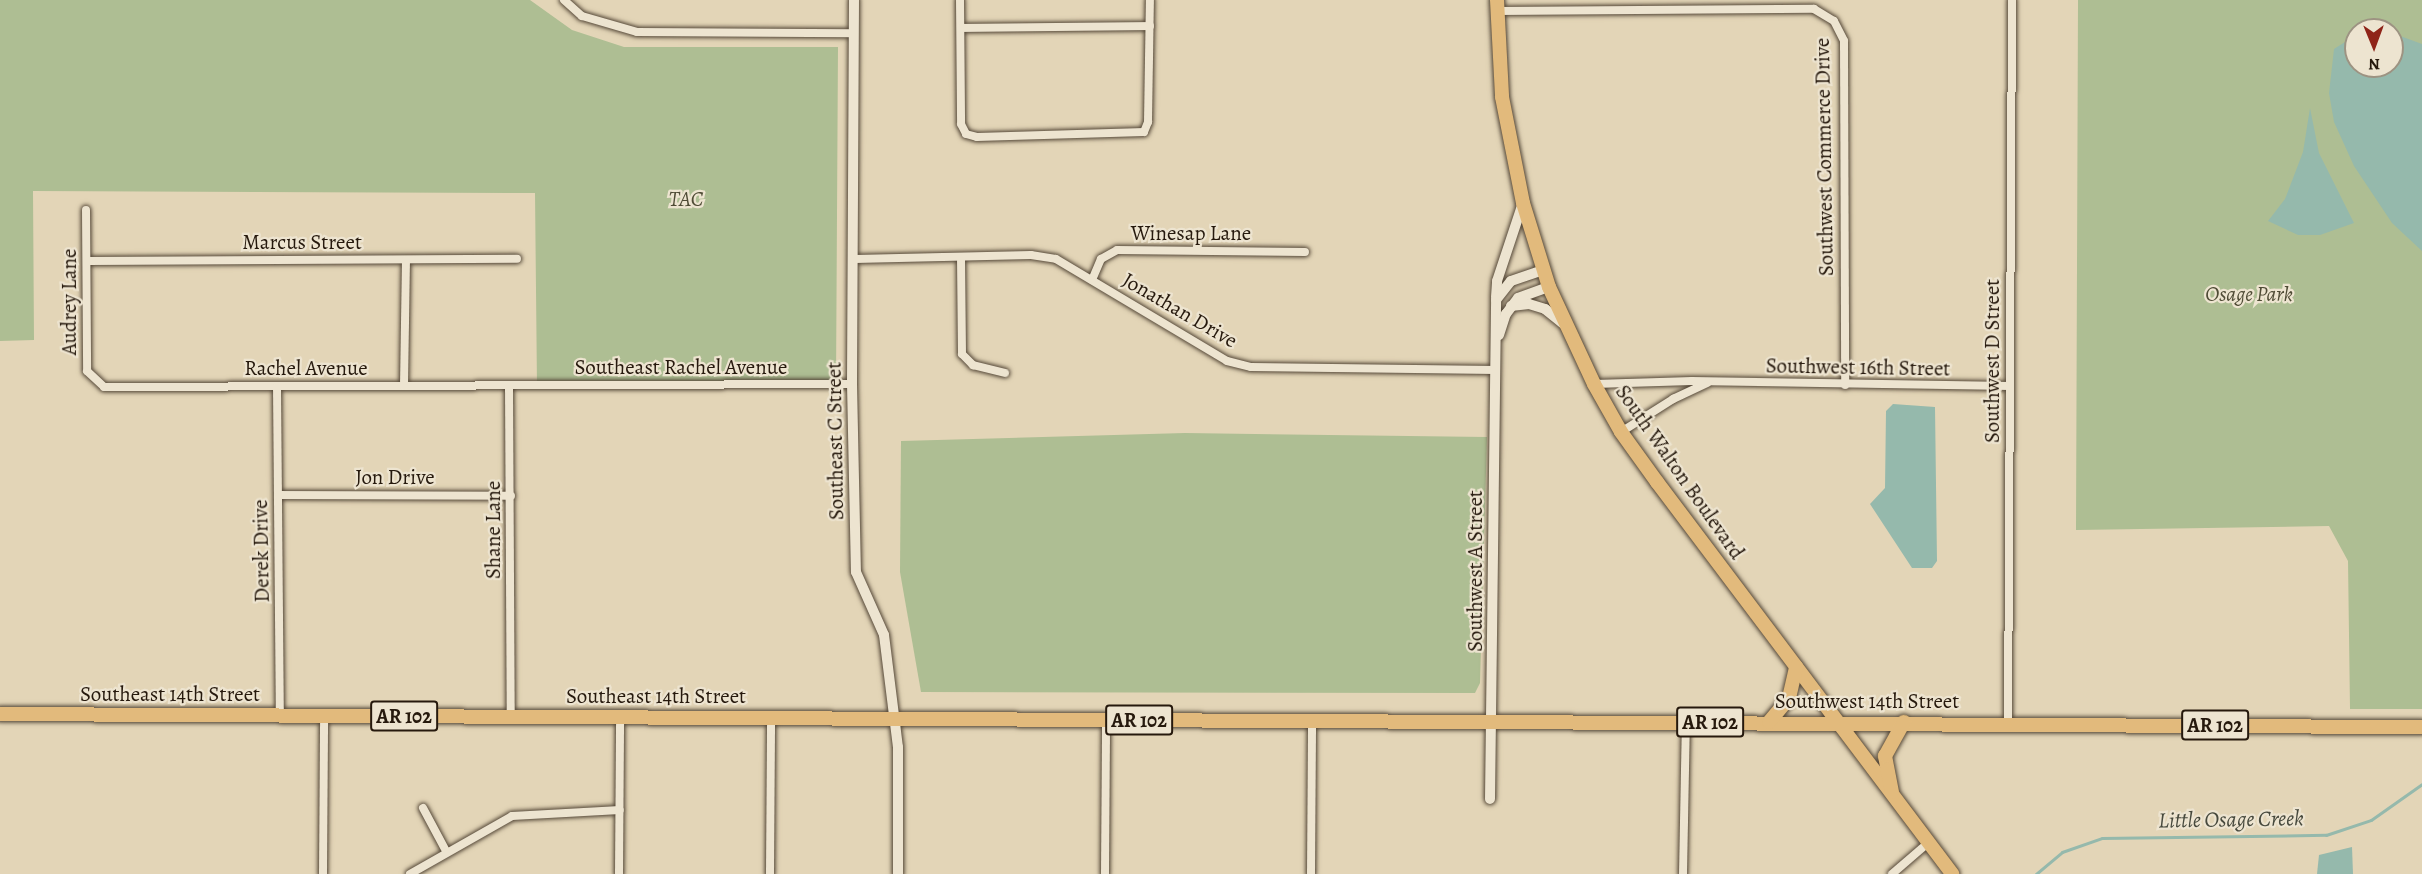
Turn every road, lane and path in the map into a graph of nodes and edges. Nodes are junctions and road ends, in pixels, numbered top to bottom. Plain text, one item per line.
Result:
1 (564, 0) edge
2 (854, 0) edge
3 (960, 0) edge
4 (1150, 0) edge
5 (2012, 0) edge
6 (1592, 4) edge
7 (1497, 5) edge
8 (1150, 26) junction
9 (961, 28) junction
10 (854, 33) junction
11 (1523, 202) junction
12 (86, 210) dead end
13 (1305, 252) dead end
14 (962, 258) junction
15 (517, 259) dead end
16 (855, 259) junction
17 (406, 260) junction
18 (87, 261) junction
19 (1543, 270) junction
20 (1092, 280) junction
21 (1549, 287) junction
22 (1496, 300) junction
23 (1511, 306) junction
24 (1565, 325) junction
25 (1496, 344) junction
26 (1496, 370) junction
27 (1005, 373) dead end
28 (1707, 383) junction
29 (852, 384) junction
30 (1594, 384) junction
31 (1845, 385) junction
32 (405, 386) junction
33 (509, 386) junction
34 (2010, 386) junction
35 (104, 387) joint
36 (277, 387) junction
37 (1621, 432) junction
38 (278, 495) junction
39 (511, 496) junction
40 (1796, 667) junction
41 (0, 714) edge
42 (280, 715) junction
43 (324, 715) junction
44 (511, 716) junction
45 (620, 717) junction
46 (771, 718) junction
47 (894, 719) junction
48 (1106, 720) junction
49 (1312, 720) junction
50 (1493, 721) junction
51 (1686, 722) junction
52 (1769, 722) junction
53 (1837, 722) junction
54 (1904, 722) junction
55 (2008, 723) junction
56 (2422, 728) edge
57 (1894, 798) junction
58 (1490, 799) dead end
59 (423, 808) dead end
60 (620, 810) junction
61 (1929, 843) junction
62 (446, 851) junction
63 (323, 874) edge
64 (410, 874) edge
65 (619, 874) edge
66 (770, 874) edge
67 (898, 874) edge
68 (1105, 874) edge
69 (1311, 874) edge
70 (1683, 874) edge
71 (1892, 874) edge
72 (1952, 874) edge

1 - 10 street
2 - 10 street, Southeast C Street
3 - 9 street
4 - 8 street
5 - 34 street, Southwest D Street
6 - 7 street, Southwest Commerce Drive
6 - 31 street, Southwest Commerce Drive
7 - 11 main road, South Walton Boulevard
8 - 9 street
8 - 9 street
10 - 16 street, Southeast C Street
11 - 19 main road, South Walton Boulevard
11 - 22 street, Southwest A Street
12 - 18 street, Audrey Lane
13 - 20 street, Winesap Lane
14 - 16 street, Jonathan Drive
14 - 20 street, Jonathan Drive
14 - 27 street
15 - 17 street, Marcus Street
16 - 29 street, Southeast C Street
17 - 18 street, Marcus Street
17 - 32 street
18 - 35 street, Audrey Lane
19 - 21 main road, South Walton Boulevard
19 - 22 street
20 - 26 street, Jonathan Drive
21 - 23 street
21 - 24 main road, South Walton Boulevard
22 - 25 street, Southwest A Street
23 - 24 street
23 - 25 street, Southwest A Street
24 - 30 main road, South Walton Boulevard
25 - 26 street, Southwest A Street
26 - 50 street, Southwest A Street
28 - 30 street, Southwest 16th Street
28 - 31 street, Southwest 16th Street
28 - 37 street, Southwest 16th Street
29 - 33 street, Southeast Rachel Avenue
29 - 47 street, Southeast C Street
30 - 37 main road, South Walton Boulevard
31 - 34 street, Southwest 16th Street
32 - 33 street, Rachel Avenue
32 - 36 street, Rachel Avenue
33 - 39 street, Shane Lane
34 - 55 street, Southwest D Street
35 - 36 street, Rachel Avenue
36 - 38 street, Derek Drive
37 - 40 main road, South Walton Boulevard
38 - 39 street, Jon Drive
38 - 42 street, Derek Drive
39 - 44 street, Shane Lane
40 - 52 main road
40 - 53 main road, South Walton Boulevard
41 - 42 main road, Southeast 14th Street / AR 102
42 - 43 main road, Southeast 14th Street / AR 102
43 - 44 main road, Southeast 14th Street / AR 102
43 - 63 street
44 - 45 main road, Southeast 14th Street / AR 102
45 - 46 main road, Southeast 14th Street / AR 102
45 - 60 street
46 - 47 main road, Southeast 14th Street / AR 102
46 - 66 street
47 - 48 main road, Southeast 14th Street / AR 102
47 - 67 street, Southeast C Street
48 - 49 main road, Southeast 14th Street / AR 102
48 - 68 street
49 - 50 main road, Southwest 14th Street / AR 102
49 - 69 street
50 - 51 main road, Southwest 14th Street / AR 102
50 - 58 street, Southwest A Street
51 - 52 main road, Southwest 14th Street / AR 102
51 - 70 street
52 - 53 main road, Southwest 14th Street / AR 102
53 - 54 main road, Southwest 14th Street / AR 102
53 - 57 main road, South Walton Boulevard
54 - 55 main road, Southwest 14th Street / AR 102
54 - 57 main road
55 - 56 main road, Southwest 14th Street / AR 102
57 - 61 main road, South Walton Boulevard
59 - 62 street
60 - 62 street
60 - 65 street
61 - 71 street
61 - 72 main road, South Walton Boulevard
62 - 64 street

